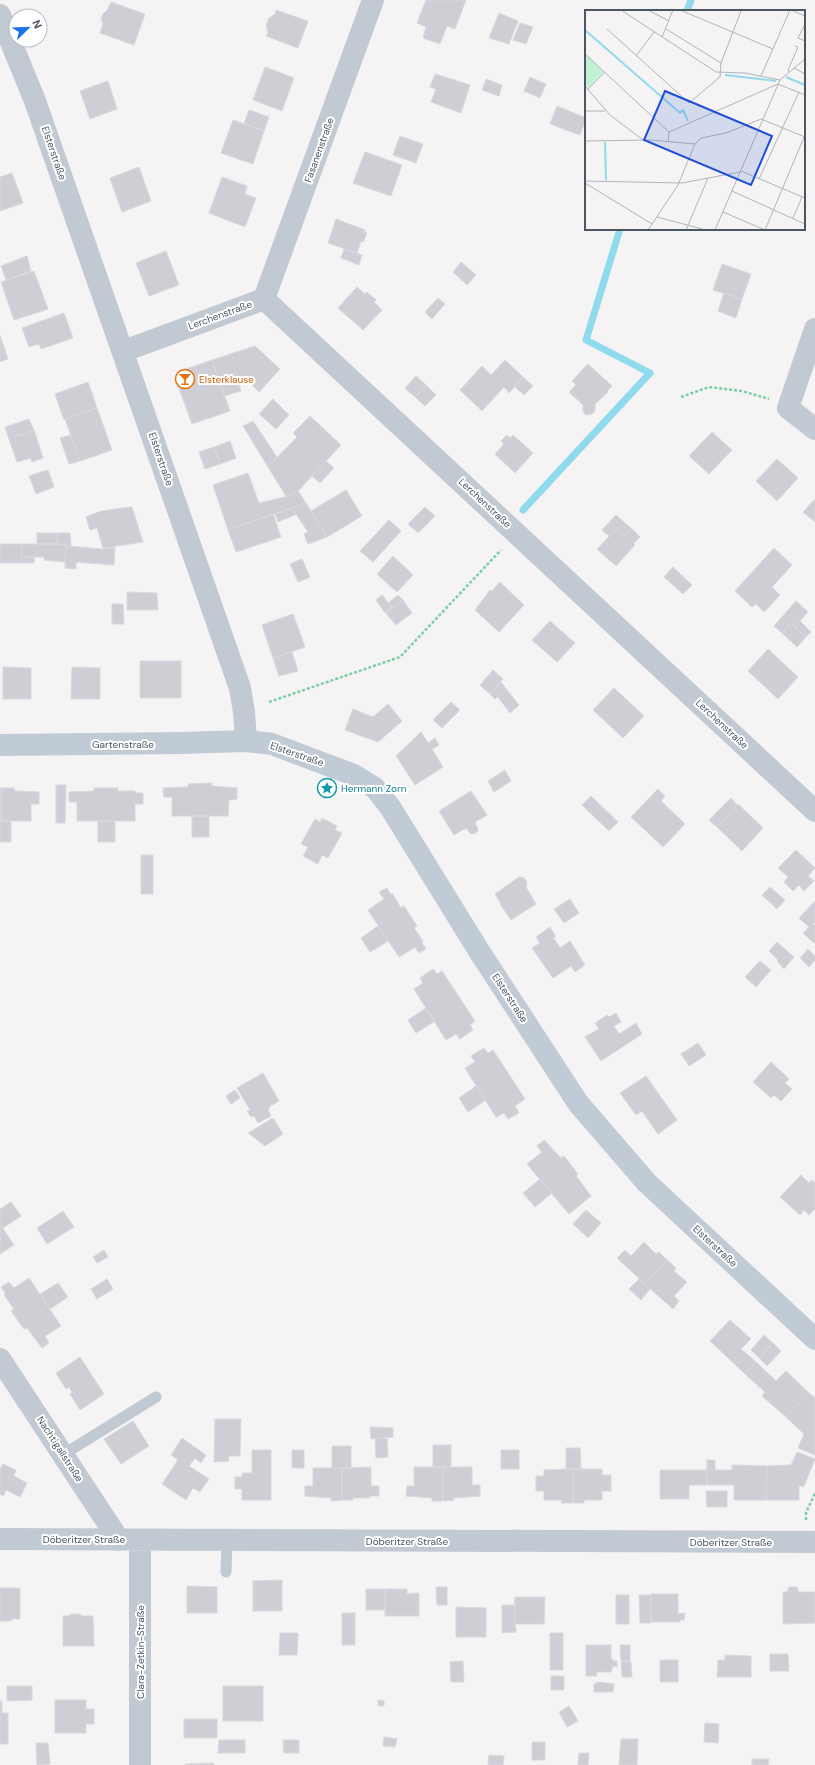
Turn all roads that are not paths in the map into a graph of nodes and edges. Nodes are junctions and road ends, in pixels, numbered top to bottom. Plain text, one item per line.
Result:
1 (373, 0) edge
2 (0, 15) edge
3 (264, 299) junction
4 (815, 329) edge
5 (124, 351) junction
6 (815, 429) edge
7 (246, 741) junction
8 (0, 745) edge
9 (815, 811) edge
10 (815, 1339) edge
11 (0, 1358) edge
12 (156, 1397) dead end
13 (64, 1454) junction
14 (0, 1539) edge
15 (129, 1540) junction
16 (226, 1540) junction
17 (810, 1542) edge
18 (226, 1572) dead end
19 (140, 1765) edge

1 - 3 street, Fasanenstraße
2 - 5 street, Elsterstraße
3 - 5 street, Lerchenstraße
3 - 9 street, Lerchenstraße
4 - 6 street
5 - 7 street, Elsterstraße
7 - 8 street, Gartenstraße
7 - 10 street, Elsterstraße
11 - 13 street, Nachtigallstraße
12 - 13 lane
13 - 15 street, Nachtigallstraße
14 - 15 street, Döberitzer Straße
15 - 16 street, Döberitzer Straße
15 - 19 street, Clara-Zetkin-Straße
16 - 17 street, Döberitzer Straße
16 - 18 lane

